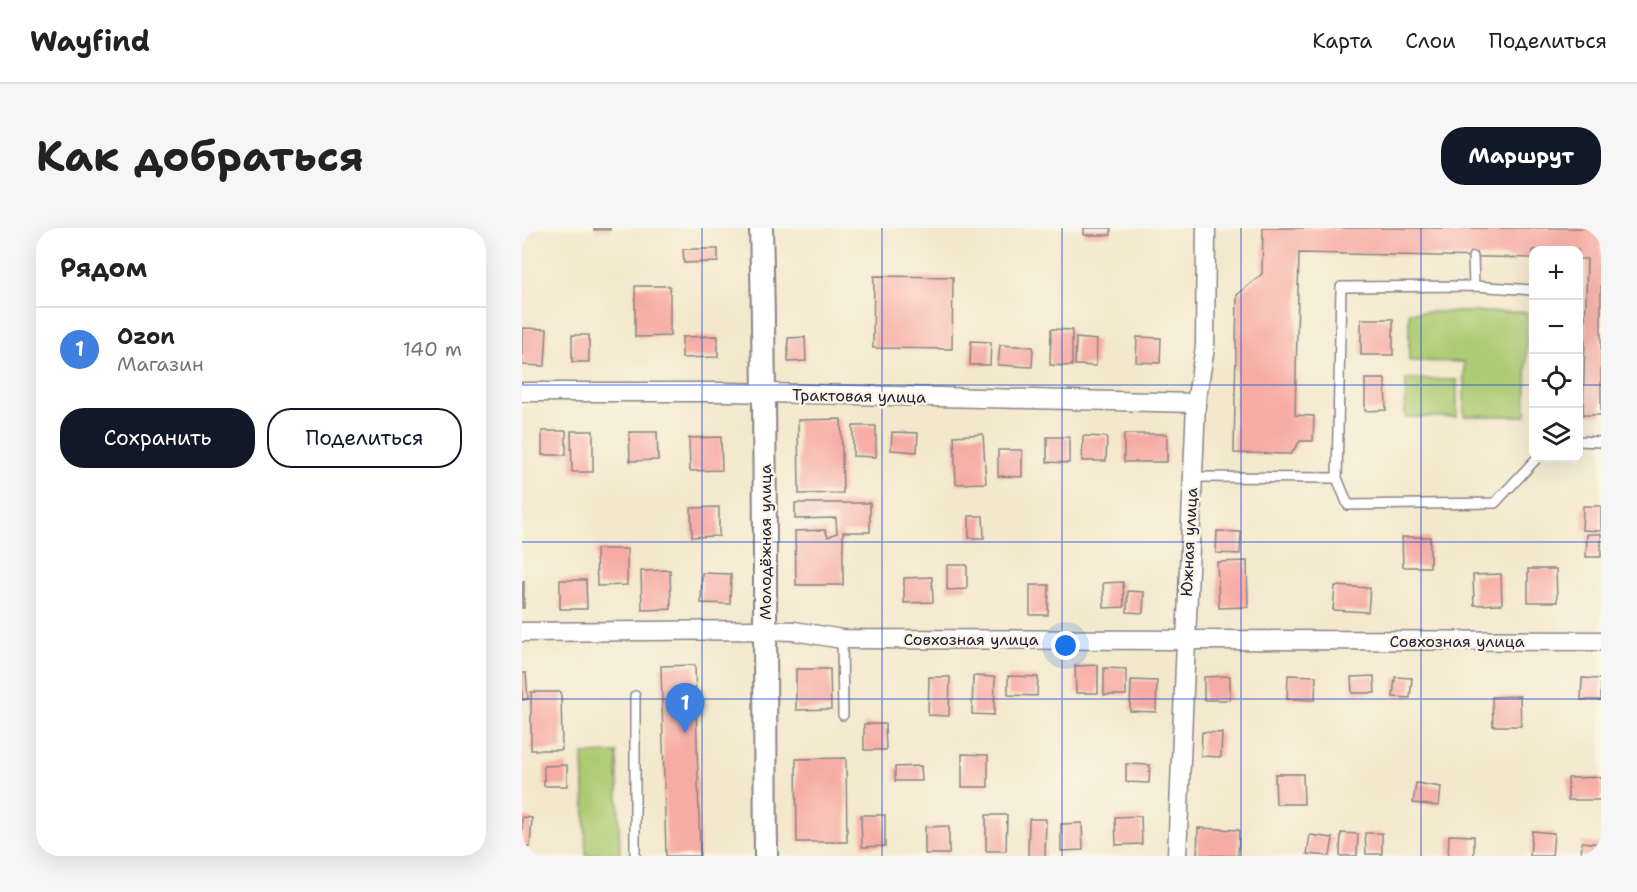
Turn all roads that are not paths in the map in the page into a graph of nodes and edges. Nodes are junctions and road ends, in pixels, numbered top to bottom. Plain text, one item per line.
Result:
1 (761, 228) edge
2 (1206, 228) edge
3 (1473, 257) dead end
4 (1474, 286) junction
5 (1529, 290) edge
6 (522, 392) edge
7 (765, 393) junction
8 (1196, 403) junction
9 (1583, 441) edge
10 (1601, 442) edge
11 (1533, 462) edge
12 (1192, 477) junction
13 (1337, 478) junction
14 (764, 630) junction
15 (522, 632) edge
16 (842, 639) junction
17 (1185, 640) junction
18 (1601, 642) edge
19 (635, 696) dead end
20 (843, 715) dead end
21 (635, 856) edge
22 (766, 856) edge
23 (1177, 856) edge

1 - 7 street, Молодёжная улица
2 - 8 street, Южная улица
3 - 4 lane
4 - 5 lane
4 - 13 lane
6 - 7 street, Трактовая улица
7 - 8 street, Трактовая улица
7 - 14 street, Молодёжная улица
8 - 12 street, Южная улица
9 - 10 lane
11 - 13 lane
12 - 13 lane
12 - 17 street, Южная улица
14 - 15 street, Совхозная улица
14 - 16 street, Совхозная улица
14 - 22 street, Молодёжная улица
16 - 17 street, Совхозная улица
16 - 20 lane
17 - 18 street, Совхозная улица
17 - 23 street, Южная улица
19 - 21 lane

